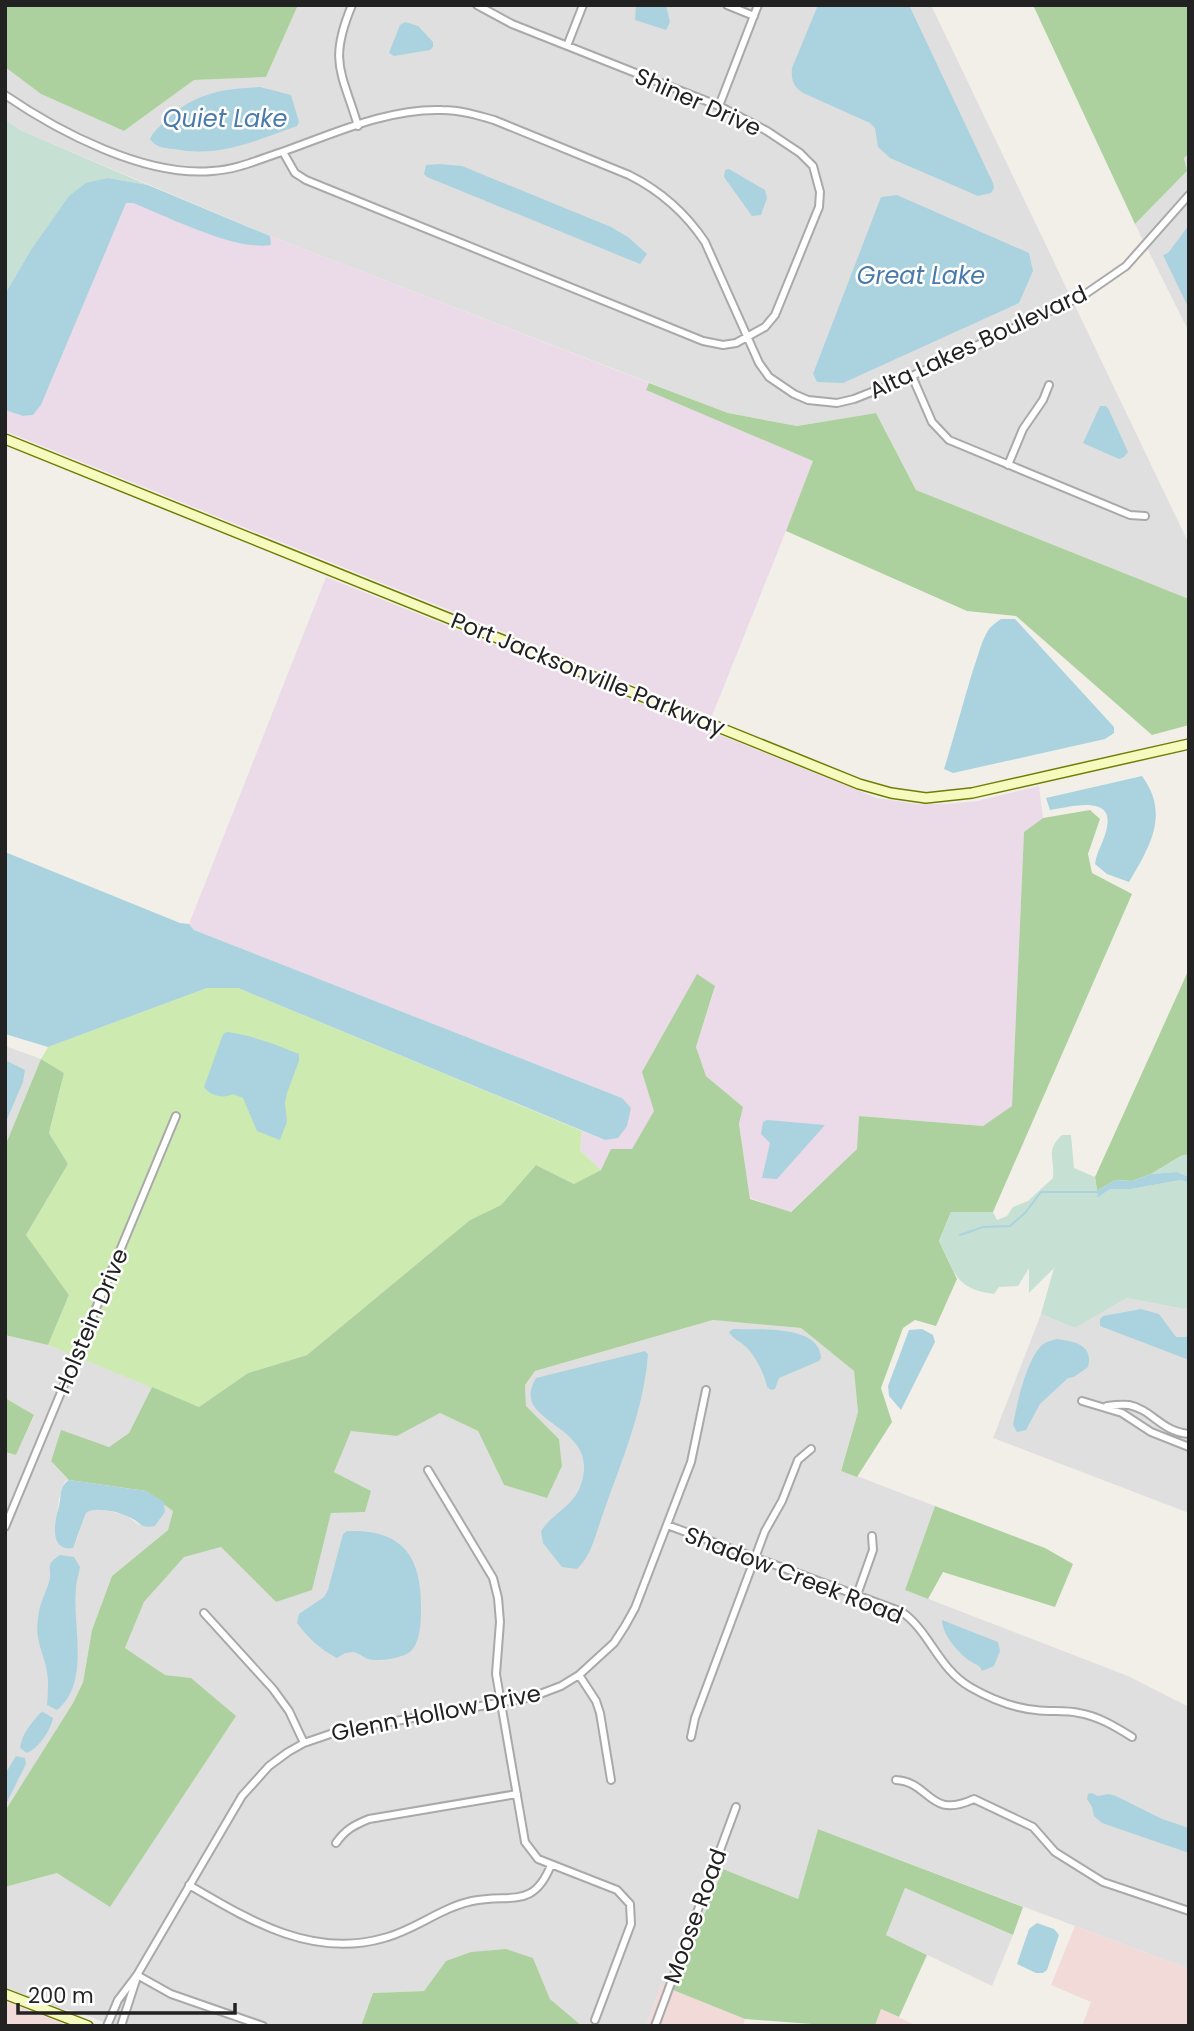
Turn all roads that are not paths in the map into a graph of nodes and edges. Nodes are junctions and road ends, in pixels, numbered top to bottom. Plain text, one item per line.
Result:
1 (352, 5) edge
2 (477, 5) edge
3 (583, 5) edge
4 (727, 5) edge
5 (756, 10) edge
6 (567, 46) junction
7 (5, 95) edge
8 (719, 106) junction
9 (358, 127) junction
10 (283, 152) junction
11 (1189, 195) edge
12 (747, 338) junction
13 (912, 376) junction
14 (1049, 384) dead end
15 (5, 439) edge
16 (1008, 465) junction
17 (1145, 516) dead end
18 (1189, 744) edge
19 (176, 1116) dead end
20 (706, 1390) dead end
21 (1082, 1401) dead end
22 (1105, 1406) junction
23 (1189, 1434) edge
24 (1189, 1447) edge
25 (811, 1449) dead end
26 (428, 1470) dead end
27 (667, 1525) junction
28 (5, 1527) edge
29 (872, 1535) dead end
30 (755, 1558) junction
31 (857, 1595) junction
32 (204, 1613) dead end
33 (579, 1675) junction
34 (501, 1704) junction
35 (691, 1737) dead end
36 (1132, 1737) dead end
37 (304, 1743) junction
38 (611, 1780) dead end
39 (896, 1780) dead end
40 (517, 1794) junction
41 (736, 1807) dead end
42 (336, 1843) dead end
43 (551, 1865) junction
44 (189, 1885) junction
45 (1189, 1911) edge
46 (137, 1975) junction
47 (5, 1994) edge
48 (595, 2020) dead end
49 (88, 2026) edge
50 (107, 2026) edge
51 (121, 2026) edge
52 (263, 2026) edge
53 (655, 2026) edge

1 - 9 street
2 - 6 street, Shiner Drive
3 - 6 street
4 - 5 street
5 - 8 street
6 - 8 street, Shiner Drive
7 - 10 street, Alta Lakes Boulevard
8 - 12 street, Shiner Drive
9 - 10 street, Alta Lakes Boulevard
9 - 12 street, Alta Lakes Boulevard
10 - 12 street
11 - 13 street, Alta Lakes Boulevard
12 - 13 street, Alta Lakes Boulevard
13 - 16 street
14 - 16 street
15 - 18 street, Port Jacksonville Parkway
16 - 17 street
19 - 28 street, Holstein Drive
20 - 27 street, Glenn Hollow Drive
21 - 22 street
22 - 23 street
22 - 24 street
25 - 30 street
26 - 34 street
27 - 30 street, Shadow Creek Road
27 - 33 street, Glenn Hollow Drive
29 - 31 street
30 - 31 street, Shadow Creek Road
30 - 35 street
31 - 36 street, Shadow Creek Road
32 - 37 street
33 - 34 street, Glenn Hollow Drive
33 - 38 street
34 - 37 street, Glenn Hollow Drive
34 - 40 street
37 - 44 street, Glenn Hollow Drive
39 - 45 street
40 - 42 street
40 - 43 street
41 - 53 street, Moose Road
43 - 44 street
43 - 48 street
44 - 46 street, Glenn Hollow Drive
46 - 50 street, Glenn Hollow Drive
46 - 51 street, Glenn Hollow Drive
46 - 52 street
47 - 49 street

